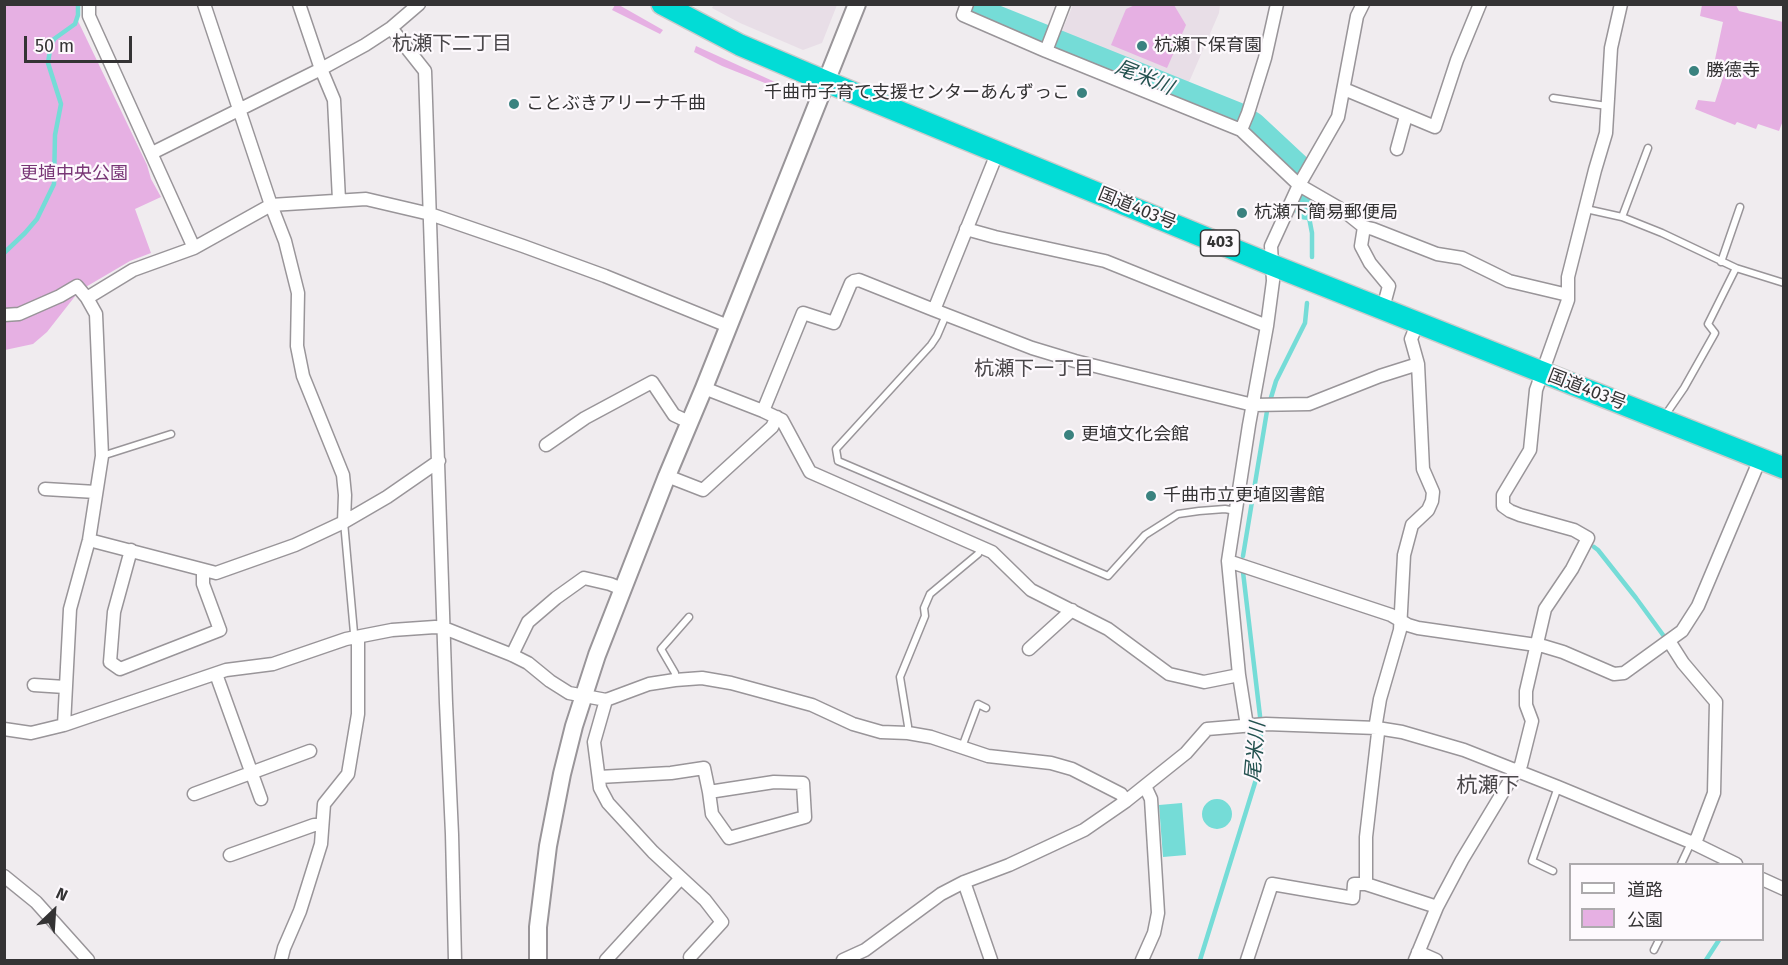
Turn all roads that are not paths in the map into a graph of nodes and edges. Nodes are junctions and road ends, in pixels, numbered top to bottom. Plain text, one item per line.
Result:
1 (89, 4) edge
2 (204, 4) edge
3 (299, 4) edge
4 (419, 4) edge
5 (662, 4) edge
6 (857, 4) edge
7 (1064, 4) edge
8 (1277, 4) edge
9 (1363, 4) edge
10 (1480, 4) edge
11 (1621, 4) edge
12 (966, 5) edge
13 (391, 28) junction
14 (1049, 44) junction
15 (321, 69) junction
16 (827, 82) junction
17 (1344, 89) junction
18 (1553, 99) dead end
19 (1607, 106) junction
20 (239, 110) junction
21 (1406, 116) junction
22 (1242, 128) junction
23 (1648, 148) dead end
24 (1396, 149) dead end
25 (998, 152) junction
26 (152, 153) junction
27 (1299, 185) junction
28 (339, 200) junction
29 (271, 205) junction
30 (1740, 207) dead end
31 (1586, 209) junction
32 (430, 214) junction
33 (1622, 217) junction
34 (1364, 227) junction
35 (966, 229) junction
36 (194, 248) junction
37 (1721, 262) junction
38 (1272, 265) junction
39 (1736, 268) junction
40 (1784, 283) edge
41 (1568, 294) junction
42 (87, 298) junction
43 (1383, 308) junction
44 (940, 313) junction
45 (4, 315) edge
46 (1418, 322) junction
47 (728, 326) junction
48 (1268, 326) junction
49 (1418, 364) junction
50 (1542, 373) junction
51 (704, 388) junction
52 (1253, 405) junction
53 (763, 411) junction
54 (777, 417) junction
55 (1662, 420) junction
56 (689, 422) junction
57 (171, 434) dead end
58 (546, 445) dead end
59 (102, 456) junction
60 (1760, 459) junction
61 (439, 461) junction
62 (1784, 468) edge
63 (667, 476) junction
64 (45, 489) dead end
65 (96, 492) junction
66 (1236, 511) junction
67 (344, 522) junction
68 (89, 540) junction
69 (982, 546) junction
70 (131, 550) junction
71 (1228, 561) junction
72 (202, 570) junction
73 (622, 589) junction
74 (1072, 610) junction
75 (689, 617) dead end
76 (1401, 620) junction
77 (444, 628) junction
78 (356, 638) junction
79 (1669, 641) junction
80 (1536, 645) junction
81 (1029, 649) dead end
82 (512, 654) junction
83 (216, 674) junction
84 (1239, 675) junction
85 (675, 680) junction
86 (34, 685) dead end
87 (65, 687) junction
88 (584, 696) junction
89 (606, 700) junction
90 (986, 708) dead end
91 (64, 725) junction
92 (1249, 726) junction
93 (1377, 728) junction
94 (4, 729) edge
95 (908, 733) junction
96 (962, 748) junction
97 (310, 751) dead end
98 (1516, 771) junction
99 (252, 774) junction
100 (599, 777) junction
101 (1145, 786) junction
102 (1558, 787) junction
103 (709, 792) junction
104 (194, 794) dead end
105 (261, 799) dead end
106 (1126, 801) junction
107 (322, 825) junction
108 (1693, 843) junction
109 (230, 855) dead end
110 (1681, 863) edge
111 (1734, 863) edge
112 (1553, 871) dead end
113 (5, 877) edge
114 (681, 878) junction
115 (1764, 880) edge
116 (964, 882) junction
117 (1366, 884) junction
118 (1784, 890) edge
119 (1437, 907) junction
120 (1658, 941) edge
121 (1654, 950) dead end
122 (1417, 956) edge
123 (690, 957) dead end
124 (88, 960) edge
125 (281, 960) edge
126 (455, 960) edge
127 (538, 960) edge
128 (606, 960) edge
129 (843, 960) edge
130 (991, 960) edge
131 (1142, 960) edge
132 (1247, 960) edge
133 (1436, 960) edge

1 - 26 street
2 - 20 street
3 - 15 street
4 - 13 street
5 - 16 highway, 国道403号 / 403
6 - 16 street
7 - 14 street
8 - 22 street
9 - 17 street
10 - 21 street
11 - 19 street
12 - 14 street
13 - 15 street
13 - 32 street
14 - 22 street
15 - 20 street
15 - 28 street
16 - 25 highway, 国道403号 / 403
16 - 47 street
17 - 21 street
17 - 27 street
18 - 19 lane
19 - 31 street
20 - 26 street
20 - 29 street
21 - 24 street
22 - 27 street
23 - 33 lane
25 - 35 street
25 - 38 highway, 国道403号 / 403
26 - 36 street
27 - 34 street
27 - 38 street
28 - 29 street
28 - 32 street
29 - 36 street
29 - 67 street
30 - 37 lane
31 - 33 lane
31 - 41 street
32 - 47 street
32 - 61 street
33 - 37 lane
34 - 41 street
34 - 43 street
35 - 44 street
35 - 48 street
36 - 42 street
37 - 39 lane
38 - 43 highway, 国道403号 / 403
38 - 48 street
39 - 40 lane
39 - 55 lane
41 - 50 street
42 - 45 street
42 - 59 street
43 - 46 highway, 国道403号 / 403
44 - 52 street
44 - 53 street
44 - 66 lane
46 - 49 street
46 - 50 highway, 国道403号 / 403
47 - 51 street
48 - 52 street
49 - 52 street
49 - 76 street
50 - 55 highway, 国道403号 / 403
50 - 80 street
51 - 53 street
51 - 56 street
52 - 66 street
53 - 54 street
54 - 63 street
54 - 69 street
55 - 60 highway, 国道403号 / 403
56 - 58 street
56 - 63 street
57 - 59 lane
59 - 65 street
60 - 62 highway, 国道403号 / 403
60 - 79 street
61 - 67 street
61 - 77 street
63 - 73 street
64 - 65 street
65 - 68 street
66 - 71 street
67 - 72 street
67 - 78 lane
68 - 70 street
68 - 87 street
69 - 74 street
69 - 95 lane
70 - 72 street
70 - 72 street
71 - 76 street
71 - 84 street
73 - 82 street
73 - 88 street
74 - 81 street
74 - 84 street
75 - 85 lane
76 - 80 street
76 - 93 street
77 - 78 street
77 - 82 street
77 - 126 street
78 - 83 street
78 - 107 street
79 - 80 street
79 - 108 street
80 - 98 street
82 - 88 street
83 - 91 street
83 - 99 street
84 - 92 street
85 - 89 street
85 - 95 street
86 - 87 street
87 - 91 street
88 - 89 street
88 - 127 street
89 - 100 street
90 - 96 lane
91 - 94 street
92 - 93 street
92 - 101 street
93 - 98 street
93 - 117 street
95 - 96 street
96 - 106 street
97 - 99 street
98 - 102 street
98 - 119 street
99 - 104 street
99 - 105 street
100 - 103 street
100 - 114 street
101 - 106 street
101 - 131 street
102 - 108 street
102 - 112 lane
103 - 103 street
106 - 116 street
107 - 109 street
107 - 125 street
108 - 110 lane
108 - 111 street
113 - 124 street
114 - 123 street
114 - 128 street
115 - 118 street
116 - 129 street
116 - 130 street
117 - 119 street
117 - 132 street
119 - 122 street
120 - 121 lane
122 - 133 street

